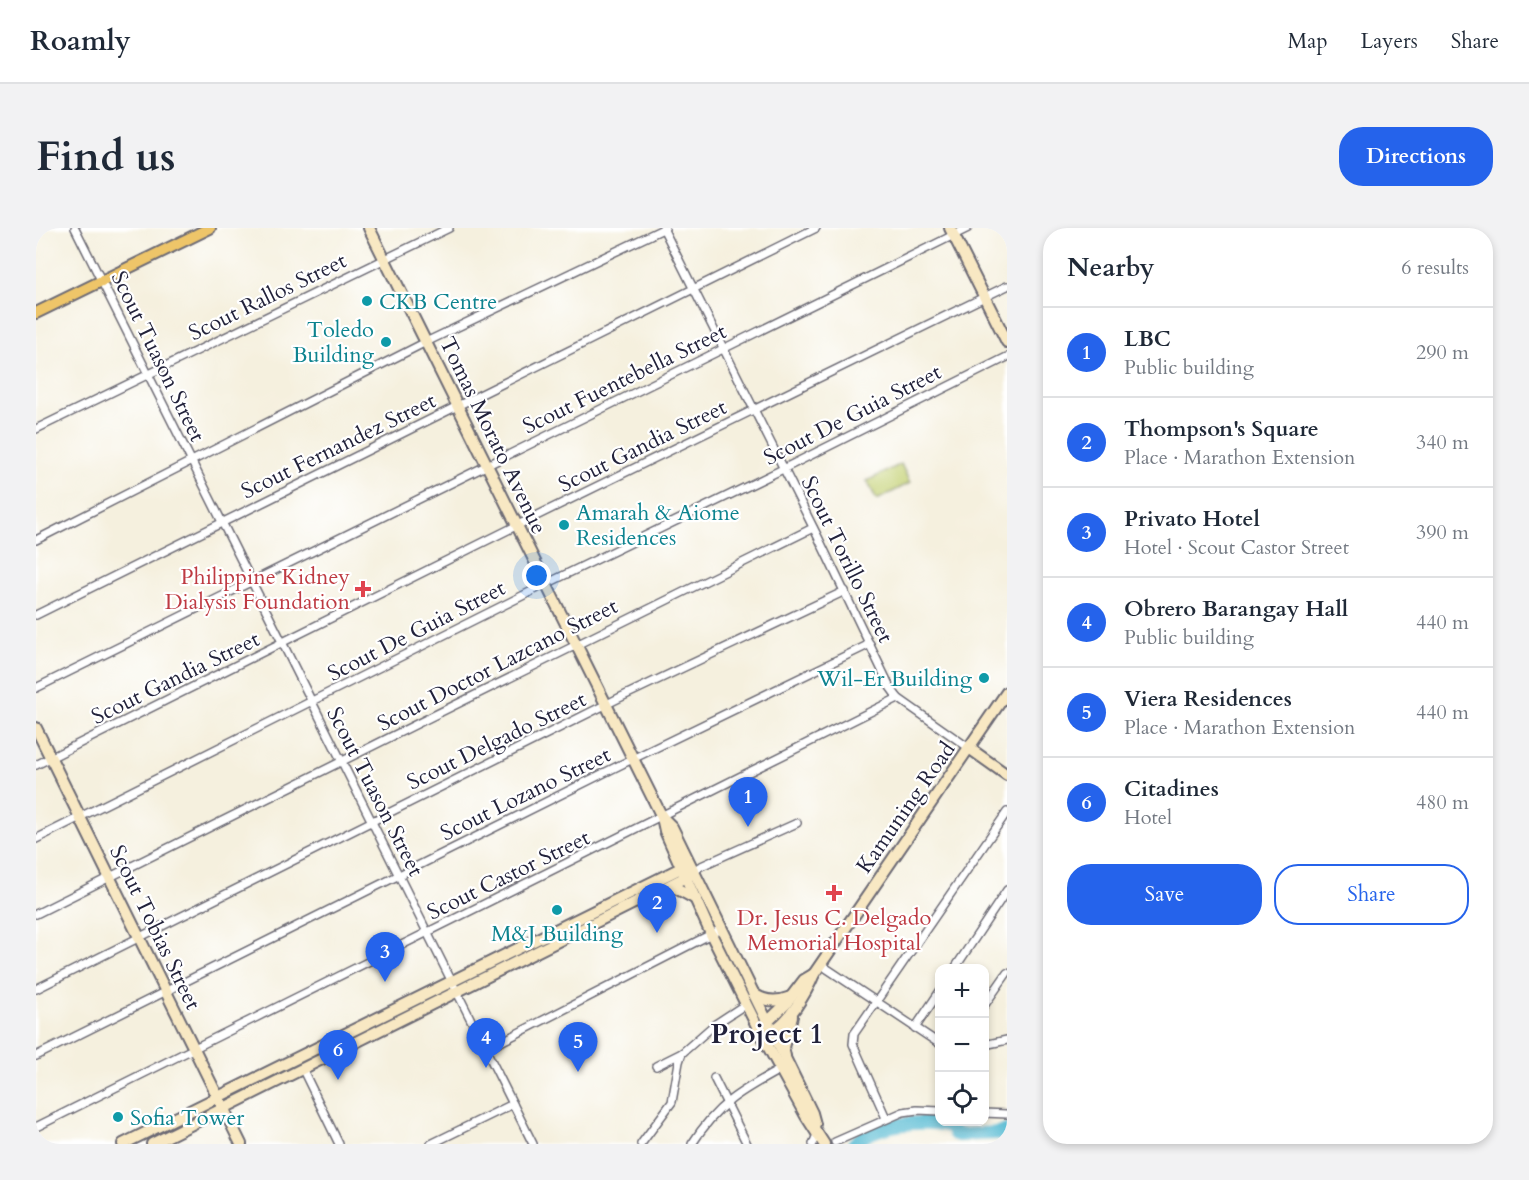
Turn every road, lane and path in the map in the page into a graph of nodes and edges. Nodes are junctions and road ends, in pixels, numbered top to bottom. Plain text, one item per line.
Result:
1 (75, 228) edge
2 (210, 228) edge
3 (449, 228) edge
4 (664, 228) edge
5 (816, 228) edge
6 (968, 228) edge
7 (370, 229) edge
8 (952, 232) edge
9 (386, 260) junction
10 (101, 281) junction
11 (1007, 285) edge
12 (694, 288) junction
13 (985, 296) junction
14 (36, 313) edge
15 (426, 342) junction
16 (1007, 342) edge
17 (724, 350) junction
18 (1007, 357) edge
19 (147, 374) junction
20 (458, 405) junction
21 (754, 411) junction
22 (36, 429) edge
23 (191, 461) junction
24 (487, 465) junction
25 (783, 469) junction
26 (222, 523) junction
27 (517, 526) junction
28 (813, 528) junction
29 (36, 540) edge
30 (252, 582) junction
31 (546, 584) junction
32 (845, 591) junction
33 (36, 615) edge
34 (282, 644) junction
35 (576, 644) junction
36 (870, 644) junction
37 (36, 688) edge
38 (1007, 692) edge
39 (898, 698) junction
40 (311, 703) junction
41 (606, 705) junction
42 (36, 728) edge
43 (969, 748) junction
44 (50, 758) junction
45 (633, 759) junction
46 (341, 763) junction
47 (36, 765) edge
48 (1007, 775) edge
49 (1007, 812) edge
50 (662, 817) junction
51 (80, 818) junction
52 (371, 822) junction
53 (797, 823) dead end
54 (36, 839) edge
55 (690, 869) junction
56 (398, 876) junction
57 (109, 878) junction
58 (662, 888) junction
59 (1007, 890) edge
60 (696, 898) junction
61 (36, 914) edge
62 (716, 931) junction
63 (427, 934) junction
64 (139, 938) junction
65 (532, 947) junction
66 (820, 964) junction
67 (958, 964) edge
68 (1007, 973) edge
69 (813, 974) junction
70 (454, 986) junction
71 (36, 989) edge
72 (165, 991) junction
73 (752, 992) junction
74 (792, 996) junction
75 (935, 997) edge
76 (989, 999) edge
77 (877, 1001) junction
78 (746, 1004) junction
79 (794, 1009) junction
80 (765, 1028) junction
81 (915, 1028) junction
82 (1007, 1040) edge
83 (935, 1041) edge
84 (989, 1044) edge
85 (194, 1049) junction
86 (484, 1050) junction
87 (682, 1053) junction
88 (36, 1056) edge
89 (783, 1064) junction
90 (656, 1066) dead end
91 (302, 1068) junction
92 (714, 1078) dead end
93 (218, 1097) junction
94 (726, 1102) junction
95 (513, 1104) junction
96 (223, 1108) junction
97 (935, 1111) edge
98 (989, 1113) edge
99 (1007, 1114) edge
100 (886, 1118) junction
101 (36, 1127) edge
102 (818, 1132) junction
103 (830, 1143) edge
104 (123, 1144) edge
105 (152, 1144) edge
106 (241, 1144) edge
107 (339, 1144) edge
108 (431, 1144) edge
109 (533, 1144) edge
110 (641, 1144) edge
111 (692, 1144) edge
112 (747, 1144) edge
113 (813, 1144) edge

1 - 10 street, Scout Tuason Street
2 - 10 main road
3 - 9 street, Scout Rallos Street
4 - 12 street, Scout Torillo Street
4 - 15 street
5 - 12 street, Scout Fernandez Street
6 - 8 street, Scout Fuentebella Street
7 - 9 main road, Tomas Morato Avenue
8 - 13 main road
8 - 17 street, Scout Fuentebella Street
9 - 15 main road, Tomas Morato Avenue
9 - 19 street, Scout Rallos Street
10 - 14 main road
10 - 19 street, Scout Tuason Street
11 - 13 street, Scout Gandia Street
12 - 17 street, Scout Torillo Street
12 - 20 street, Scout Fernandez Street
13 - 16 main road
13 - 21 street, Scout Gandia Street
15 - 20 main road, Tomas Morato Avenue
15 - 23 street
17 - 21 street, Scout Torillo Street
17 - 24 street, Scout Fuentebella Street
18 - 25 street, Scout De Guia Street
19 - 22 street, Scout Rallos Street
19 - 23 street, Scout Tuason Street
20 - 24 main road, Tomas Morato Avenue
20 - 26 street, Scout Fernandez Street
21 - 25 street, Scout Torillo Street
21 - 27 street, Scout Gandia Street
23 - 26 street, Scout Tuason Street
23 - 29 street
24 - 27 main road, Tomas Morato Avenue
24 - 30 street, Scout Fuentebella Street
25 - 28 street, Scout Torillo Street
25 - 31 street, Scout De Guia Street
26 - 30 street, Scout Tuason Street
26 - 33 street, Scout Fernandez Street
27 - 31 main road, Tomas Morato Avenue
27 - 34 street, Scout Gandia Street
28 - 32 street, Scout Torillo Street
28 - 35 street, Scout Doctor Lazcano Street
30 - 34 street, Scout Tuason Street
30 - 37 street, Scout Fuentebella Street
31 - 35 main road, Tomas Morato Avenue
31 - 40 street, Scout De Guia Street
32 - 36 street, Scout Torillo Street
32 - 41 street, Scout Delgado Street
34 - 40 street, Scout Tuason Street
34 - 44 street, Scout Gandia Street
35 - 41 main road, Tomas Morato Avenue
35 - 46 street, Scout Doctor Lazcano Street
36 - 39 street, Scout Torillo Street
36 - 45 street, Scout Lozano Street
38 - 43 main road, Kamuning Road
39 - 43 street, Scout Torillo Street
39 - 50 street, Scout Castor Street
40 - 46 street, Scout Tuason Street
40 - 51 street, Scout De Guia Street
41 - 45 main road, Tomas Morato Avenue
41 - 52 street, Scout Delgado Street
42 - 44 main road, Scout Tobias Street
43 - 48 main road
43 - 66 main road, Kamuning Road
44 - 47 street, Scout Gandia Street
44 - 51 main road, Scout Tobias Street
45 - 50 main road, Tomas Morato Avenue
45 - 56 street, Scout Lozano Street
46 - 52 street, Scout Tuason Street
46 - 57 street, Scout Doctor Lazcano Street
49 - 77 street
50 - 55 main road, Tomas Morato Avenue
50 - 63 street, Scout Castor Street
51 - 54 street, Scout De Guia Street
51 - 57 main road, Scout Tobias Street
52 - 56 street, Scout Tuason Street
52 - 64 street, Scout Delgado Street
53 - 55 street
55 - 58 main road
55 - 60 main road, Tomas Morato Avenue
55 - 62 main road, Tomas Morato Avenue
55 - 65 main road
56 - 63 street, Scout Tuason Street
56 - 72 street, Scout Lozano Street
57 - 61 street, Scout Doctor Lazcano Street
57 - 64 main road, Scout Tobias Street
58 - 60 main road
58 - 65 main road
59 - 67 street
60 - 62 main road, Tomas Morato Avenue
62 - 73 main road, Tomas Morato Avenue
62 - 78 main road, Tomas Morato Avenue
62 - 86 street
63 - 70 street, Scout Tuason Street
63 - 85 street, Scout Castor Street
64 - 71 street, Scout Delgado Street
64 - 72 main road, Scout Tobias Street
65 - 70 main road
66 - 69 main road, Kamuning Road
66 - 77 street
68 - 76 street
69 - 74 main road, Kamuning Road
69 - 79 main road, Kamuning Road
70 - 86 street, Scout Tuason Street
70 - 91 main road
70 - 93 main road
72 - 85 main road, Scout Tobias Street
72 - 88 street, Scout Lozano Street
73 - 74 main road
73 - 80 main road, Tomas Morato Avenue
74 - 80 main road, Kamuning Road
75 - 81 street
77 - 81 street
77 - 100 street
78 - 80 main road, Tomas Morato Avenue
78 - 87 street
79 - 80 main road, Kamuning Road
79 - 89 main road
80 - 89 main road, Tomas Morato Avenue
81 - 83 street
82 - 84 street
85 - 93 main road, Scout Tobias Street
85 - 101 street, Scout Castor Street
86 - 95 street, Scout Tuason Street
87 - 90 street
87 - 110 street
89 - 94 street
89 - 102 main road, Tomas Morato Avenue
91 - 96 main road
91 - 107 street
92 - 94 street
93 - 96 main road, Scout Tobias Street
93 - 104 main road
94 - 111 street
94 - 112 street
95 - 108 street
95 - 109 street, Scout Tuason Street
96 - 105 main road
96 - 106 main road, Scout Tobias Street
97 - 100 street
98 - 99 street
100 - 103 street
102 - 103 main road, Tomas Morato Avenue
102 - 113 street

